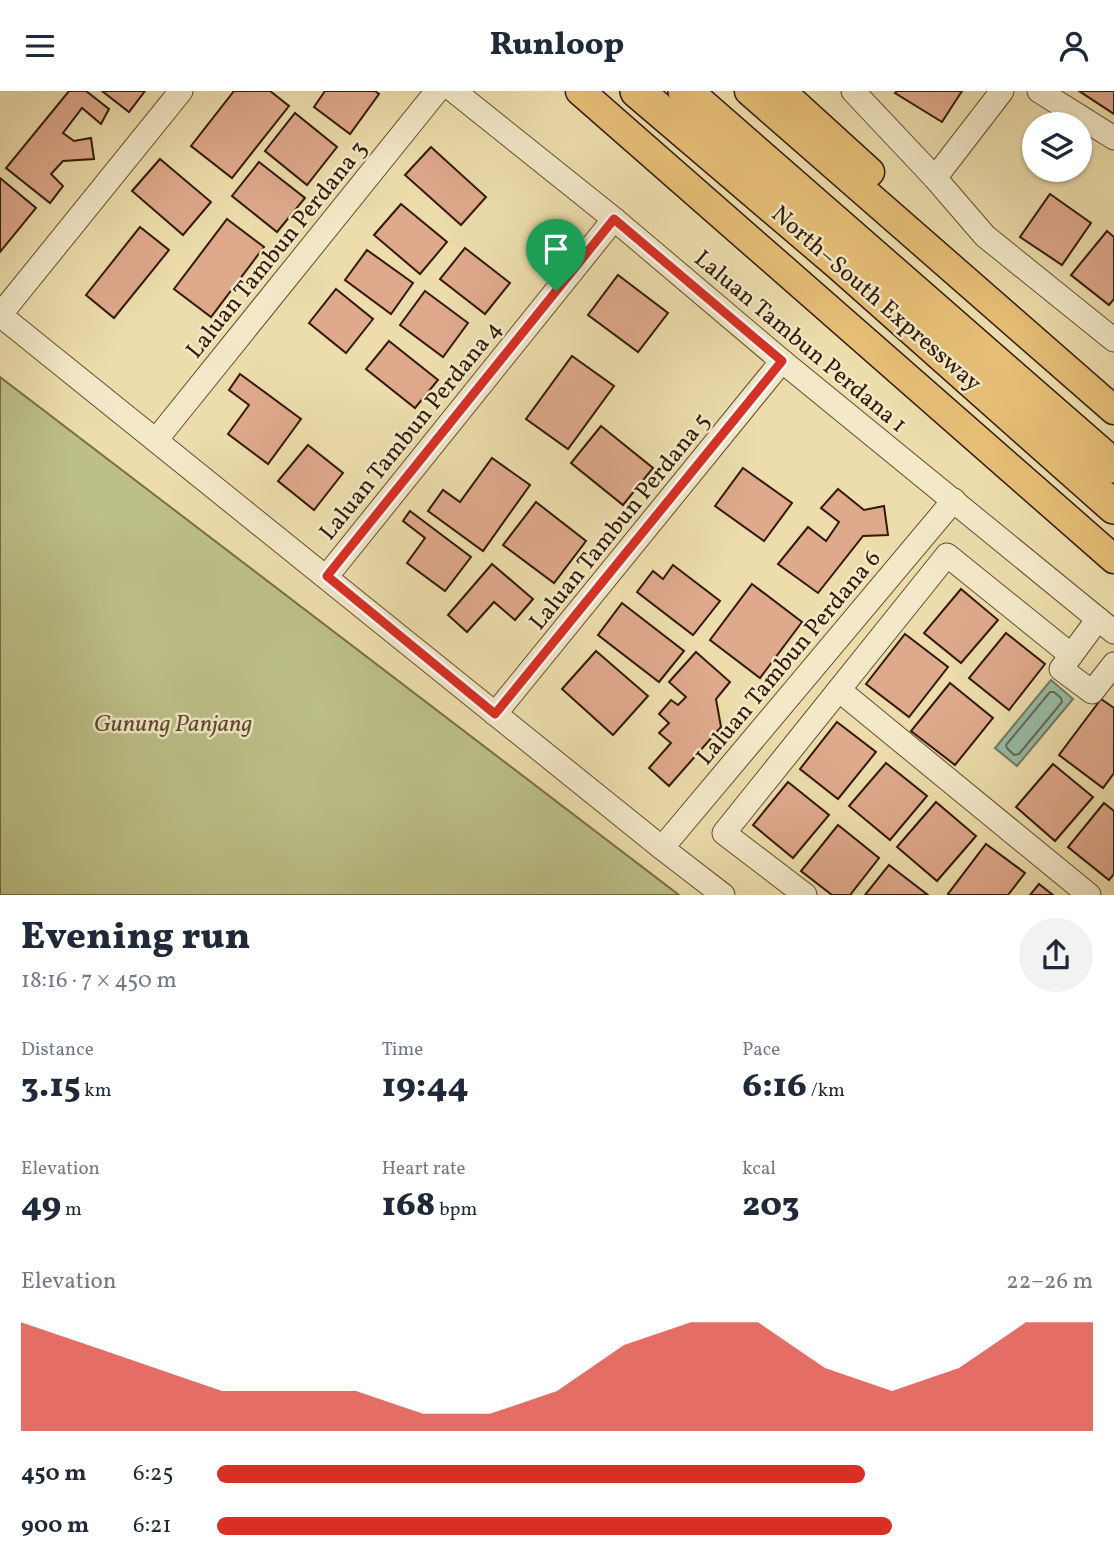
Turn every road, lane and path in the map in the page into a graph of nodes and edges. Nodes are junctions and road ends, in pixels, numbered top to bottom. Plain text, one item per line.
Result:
1 (181, 91) edge
2 (438, 91) edge
3 (454, 91) edge
4 (580, 91) edge
5 (637, 91) edge
6 (685, 91) edge
7 (749, 91) edge
8 (781, 91) edge
9 (853, 91) edge
10 (1002, 91) edge
11 (1040, 91) edge
12 (1114, 138) edge
13 (935, 178) junction
14 (614, 219) junction
15 (0, 315) edge
16 (1025, 332) junction
17 (1114, 339) edge
18 (782, 361) junction
19 (1114, 410) edge
20 (156, 440) junction
21 (1114, 466) edge
22 (954, 500) junction
23 (1114, 507) edge
24 (1114, 559) edge
25 (327, 576) junction
26 (1106, 626) edge
27 (1072, 655) junction
28 (1111, 674) edge
29 (839, 690) junction
30 (495, 714) junction
31 (662, 848) junction
32 (723, 895) edge
33 (804, 895) edge
34 (1089, 895) edge

1 - 15 street
2 - 20 street, Laluan Tambun Perdana 3
3 - 14 street, Laluan Tambun Perdana 1
4 - 24 main road
5 - 23 highway, North–South Expressway
6 - 21 highway, North–South Expressway
7 - 16 main road
8 - 16 main road
9 - 13 street
10 - 13 street
11 - 12 street
13 - 17 street
14 - 18 street, Laluan Tambun Perdana 1
14 - 25 street, Laluan Tambun Perdana 4
15 - 20 street
16 - 19 main road
18 - 22 street, Laluan Tambun Perdana 1
18 - 30 street, Laluan Tambun Perdana 5
20 - 25 street
22 - 26 street, Laluan Tambun Perdana 1
22 - 31 street, Laluan Tambun Perdana 6
25 - 30 street
26 - 27 street
27 - 28 street
27 - 29 street
29 - 33 street
29 - 34 street
30 - 31 street
31 - 32 street

